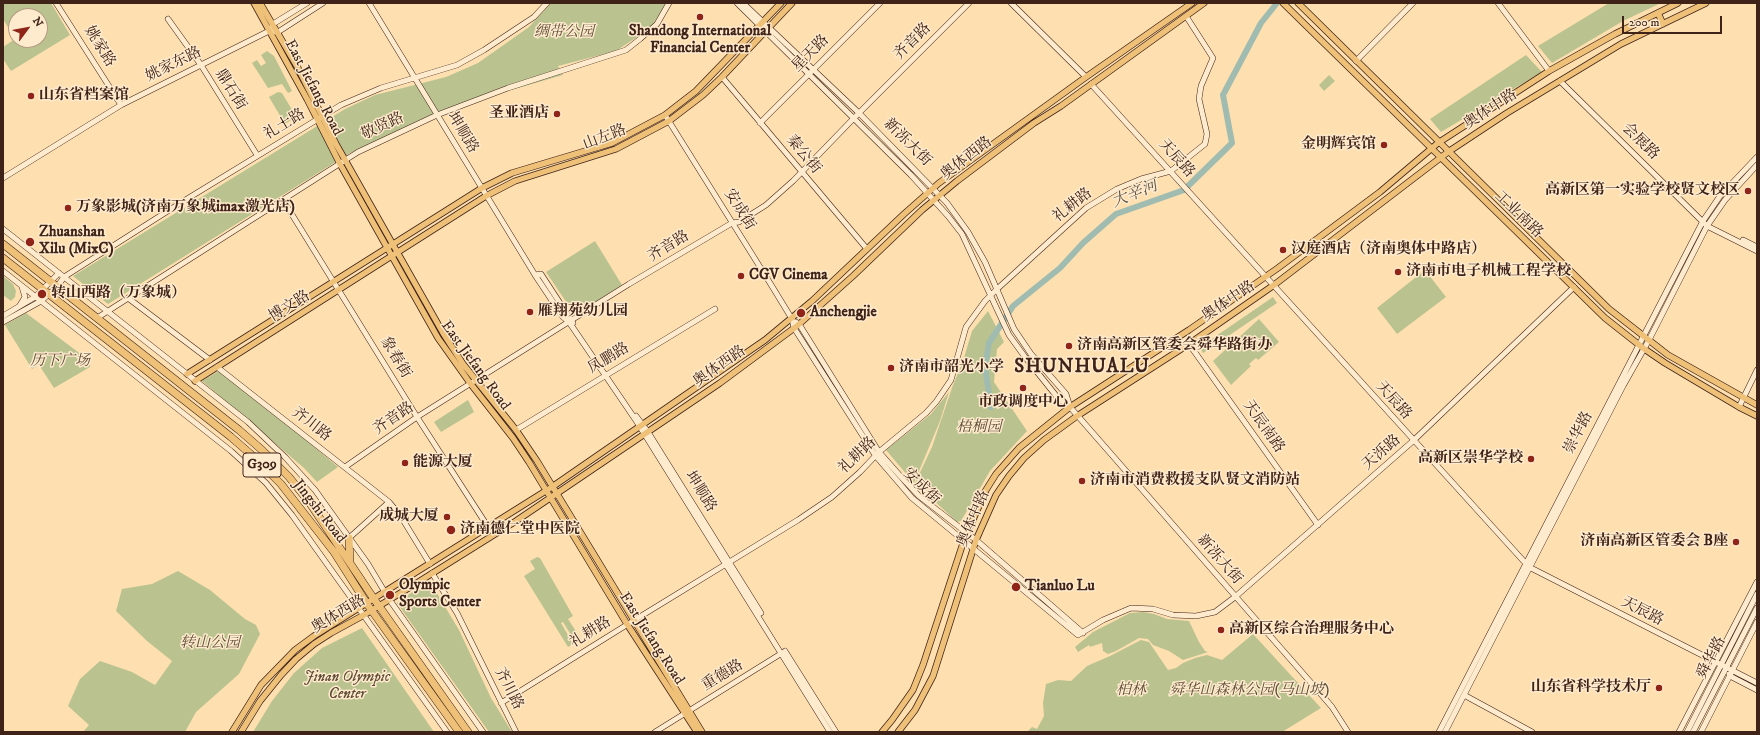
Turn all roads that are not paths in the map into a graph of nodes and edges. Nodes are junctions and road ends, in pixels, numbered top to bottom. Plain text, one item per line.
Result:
1 (56, 3) edge
2 (254, 3) edge
3 (260, 3) edge
4 (307, 3) edge
5 (323, 3) edge
6 (369, 3) edge
7 (547, 3) edge
8 (669, 3) edge
9 (737, 3) edge
10 (743, 3) edge
11 (781, 3) edge
12 (792, 3) edge
13 (880, 3) edge
14 (969, 3) edge
15 (1010, 3) edge
16 (1192, 3) edge
17 (1204, 3) edge
18 (1283, 3) edge
19 (1413, 3) edge
20 (1498, 3) edge
21 (1678, 3) edge
22 (1706, 3) edge
23 (1299, 4) edge
24 (1658, 13) junction
25 (1186, 16) junction
26 (168, 19) dead end
27 (273, 24) junction
28 (761, 24) junction
29 (1663, 24) junction
30 (767, 30) junction
31 (269, 31) junction
32 (278, 32) junction
33 (1356, 61) junction
34 (201, 66) junction
35 (813, 69) junction
36 (1549, 71) junction
37 (808, 74) junction
38 (722, 77) junction
39 (1086, 77) junction
40 (415, 79) junction
41 (1560, 81) junction
42 (1091, 84) junction
43 (120, 105) junction
44 (859, 113) junction
45 (438, 115) junction
46 (665, 115) junction
47 (320, 118) junction
48 (854, 118) junction
49 (668, 121) junction
50 (760, 123) junction
51 (1438, 143) junction
52 (1433, 148) junction
53 (1448, 152) junction
54 (258, 155) junction
55 (1441, 156) junction
56 (1757, 157) edge
57 (345, 160) junction
58 (340, 164) junction
59 (1757, 165) edge
60 (1171, 171) junction
61 (802, 172) junction
62 (3, 178) edge
63 (482, 188) junction
64 (934, 188) junction
65 (928, 193) junction
66 (940, 195) junction
67 (486, 196) junction
68 (283, 200) junction
69 (934, 200) junction
70 (1703, 221) junction
71 (733, 223) junction
72 (1708, 224) junction
73 (3, 229) edge
74 (3, 244) edge
75 (392, 244) junction
76 (386, 247) junction
77 (1757, 247) edge
78 (867, 248) junction
79 (1757, 251) edge
80 (395, 255) junction
81 (3, 258) edge
82 (3, 271) edge
83 (59, 273) junction
84 (1266, 276) junction
85 (64, 277) junction
86 (334, 280) junction
87 (50, 282) junction
88 (20, 285) junction
89 (1274, 285) junction
90 (57, 287) junction
91 (1574, 287) junction
92 (43, 289) junction
93 (339, 289) junction
94 (996, 290) junction
95 (50, 294) junction
96 (990, 295) junction
97 (35, 296) junction
98 (128, 298) junction
99 (41, 301) junction
100 (18, 308) junction
101 (715, 309) dead end
102 (107, 312) junction
103 (3, 316) edge
104 (97, 318) junction
105 (792, 319) junction
106 (570, 321) junction
107 (3, 322) edge
108 (799, 324) junction
109 (794, 328) junction
110 (1646, 338) junction
111 (1189, 344) junction
112 (1642, 346) junction
113 (210, 360) junction
114 (217, 367) junction
115 (1757, 370) edge
116 (187, 374) junction
117 (607, 375) junction
118 (195, 381) junction
119 (473, 382) junction
120 (1743, 398) junction
121 (1757, 405) edge
122 (1070, 406) junction
123 (1739, 407) junction
124 (1077, 416) junction
125 (1757, 416) edge
126 (417, 417) junction
127 (640, 425) junction
128 (516, 430) junction
129 (646, 433) junction
130 (1413, 441) junction
131 (877, 454) junction
132 (345, 467) junction
133 (549, 489) junction
134 (556, 494) junction
135 (551, 498) junction
136 (389, 502) junction
137 (1318, 525) junction
138 (488, 527) junction
139 (967, 534) junction
140 (348, 538) junction
141 (964, 540) junction
142 (976, 540) junction
143 (974, 548) junction
144 (350, 563) junction
145 (728, 563) junction
146 (430, 564) junction
147 (1527, 565) junction
148 (432, 573) junction
149 (1757, 582) edge
150 (385, 592) junction
151 (1757, 594) edge
152 (1235, 597) junction
153 (374, 599) junction
154 (389, 599) junction
155 (367, 604) junction
156 (379, 605) junction
157 (359, 608) junction
158 (1757, 608) edge
159 (371, 610) junction
160 (364, 615) junction
161 (632, 620) junction
162 (1757, 622) edge
163 (627, 624) junction
164 (1080, 634) junction
165 (782, 653) junction
166 (1715, 663) junction
167 (1721, 666) junction
168 (1727, 669) junction
169 (1732, 673) junction
170 (1757, 683) edge
171 (1757, 690) edge
172 (1464, 695) junction
173 (501, 703) junction
174 (687, 712) junction
175 (232, 732) edge
176 (241, 732) edge
177 (447, 732) edge
178 (459, 732) edge
179 (468, 732) edge
180 (483, 732) edge
181 (516, 732) edge
182 (655, 732) edge
183 (697, 732) edge
184 (702, 732) edge
185 (830, 732) edge
186 (836, 732) edge
187 (882, 732) edge
188 (898, 732) edge
189 (1348, 732) edge
190 (1439, 732) edge
191 (1445, 732) edge
192 (1532, 732) edge
193 (1679, 732) edge
194 (1687, 732) edge
195 (1693, 732) edge
196 (1701, 732) edge

1 - 43 street, 姚家路
2 - 31 main road, East Jiefang Road
3 - 27 main road, East Jiefang Road
4 - 27 street
5 - 32 street
6 - 40 street, 坤顺路
7 - 40 street, 礼士路
8 - 45 street, 敬贤路
9 - 28 street, 新泺大街
10 - 28 street, 新泺大街
11 - 28 main road, 山左路
12 - 30 main road, 山左路
13 - 35 street, 星天路
14 - 44 street, 齐音路
15 - 39 street
16 - 39 main road, 奥体西路
17 - 25 main road, 奥体西路
18 - 52 main road, 工业南路
19 - 33 street
20 - 36 street
21 - 24 main road, 奥体中路
22 - 29 main road, 奥体中路
23 - 33 main road, 工业南路
24 - 29 main road
24 - 36 main road, 奥体中路
25 - 42 main road, 奥体西路
25 - 60 street
26 - 34 street, 鼎石街
27 - 31 street
27 - 32 main road, East Jiefang Road
28 - 30 street, 新泺大街
28 - 46 main road, 山左路
29 - 41 main road, 奥体中路
30 - 35 street, 新泺大街
30 - 37 street, 新泺大街
30 - 38 main road, 山左路
31 - 32 street
31 - 34 street, 姚家东路
31 - 47 main road, East Jiefang Road
32 - 47 main road, East Jiefang Road
33 - 51 main road, 工业南路
34 - 43 street, 姚家东路
34 - 54 street, 鼎石街
35 - 37 street, 星天路
35 - 44 street, 新泺大街
36 - 51 main road, 奥体中路
37 - 48 street, 新泺大街
37 - 50 street, 星天路
38 - 49 main road, 山左路
38 - 50 street, 秦公街
39 - 64 main road, 奥体西路
40 - 45 street, 坤顺路
40 - 47 street, 礼士路
41 - 53 main road, 奥体中路
41 - 70 street, 会展路
42 - 60 street, 天辰路
42 - 66 main road, 奥体西路
43 - 62 street, 姚家东路
44 - 48 street, 齐音路
44 - 64 street, 新泺大街
45 - 57 street, 敬贤路
45 - 63 street, 坤顺路
46 - 49 street, 安成街
46 - 63 main road, 山左路
47 - 54 street, 礼士路
47 - 57 main road, East Jiefang Road
47 - 58 main road, East Jiefang Road
48 - 61 street, 齐音路
48 - 65 street, 新泺大街
49 - 67 main road, 山左路
49 - 71 street, 安成街
50 - 61 street, 秦公街
51 - 52 main road, 奥体中路
51 - 53 main road, 工业南路
52 - 55 main road, 工业南路
52 - 84 main road, 奥体中路
53 - 55 main road, 奥体中路
53 - 110 main road, 工业南路
54 - 85 street, 礼士路
55 - 89 main road, 奥体中路
55 - 91 main road, 工业南路
56 - 70 street, 崇华路
57 - 58 street, 敬贤路
57 - 75 main road, East Jiefang Road
58 - 68 street, 敬贤路
58 - 76 main road, East Jiefang Road
59 - 72 street, 崇华路
60 - 84 street, 天辰路
60 - 94 street, 礼耕路
61 - 71 street, 齐音路
61 - 78 street, 秦公街
63 - 67 street, 坤顺路
63 - 75 main road, 山左路
64 - 65 main road, 奥体西路
64 - 66 street, 新泺大街
65 - 69 street, 新泺大街
65 - 78 main road, 奥体西路
66 - 69 main road, 奥体西路
66 - 94 street, 新泺大街
67 - 80 main road, 山左路
67 - 106 street, 坤顺路
68 - 86 street, 象春街
68 - 98 street, 敬贤路
69 - 96 street, 新泺大街
69 - 108 main road, 奥体西路
70 - 72 street, 会展路
70 - 110 street, 崇华路
71 - 105 street, 安成街
71 - 106 street, 齐音路
72 - 77 street, 会展路
72 - 79 street, 会展路
72 - 110 street, 崇华路
73 - 83 street, Jingshi Road
74 - 87 highway, Jingshi Road / G309
75 - 76 main road, 山左路
75 - 80 main road, East Jiefang Road
76 - 80 main road, East Jiefang Road
76 - 86 main road, 博文路
78 - 105 main road, 奥体西路
80 - 93 main road, 博文路
80 - 119 main road, East Jiefang Road
81 - 92 highway, Jingshi Road / G309
82 - 88 street
83 - 85 street, Jingshi Road
83 - 87 street
84 - 89 street, 天辰路
84 - 122 main road, 奥体中路
85 - 90 street
85 - 102 street, Jingshi Road
86 - 93 street, 象春街
86 - 113 main road, 博文路
87 - 90 highway, Jingshi Road / G309
87 - 92 street
88 - 97 street
88 - 100 street
89 - 111 main road, 奥体中路
89 - 130 street, 天辰路
90 - 95 street
90 - 104 highway, Jingshi Road / G309
91 - 112 main road, 工业南路
91 - 130 street, 天泺路
92 - 95 highway, Jingshi Road / G309
92 - 97 street
93 - 114 main road, 博文路
93 - 126 street, 象春街
94 - 96 street, 礼耕路
94 - 122 street, 新泺大街
95 - 99 street
95 - 155 highway, Jingshi Road / G309
96 - 122 street, 新泺大街
96 - 131 street, 礼耕路
97 - 99 street, Jingshi Road
97 - 100 street
98 - 102 street, 敬贤路
98 - 113 street
99 - 107 street
99 - 157 street, Jingshi Road
100 - 103 street
101 - 117 street, 凤鹏路
102 - 104 street, 敬贤路
102 - 116 street, Jingshi Road
104 - 144 highway, Jingshi Road / G309
105 - 108 street, 安成街
105 - 109 street, 安成街
105 - 127 main road, 奥体西路
106 - 117 street, 坤顺路
106 - 119 street, 齐音路
108 - 109 main road, 奥体西路
108 - 131 street, 安成街
109 - 129 main road, 奥体西路
109 - 131 street, 安成街
110 - 112 street, 崇华路
110 - 120 main road, 工业南路
111 - 124 main road, 奥体中路
111 - 137 street, 天辰南路
112 - 123 main road, 工业南路
112 - 147 street, 崇华路
113 - 116 main road, 博文路
114 - 118 main road, 博文路
114 - 132 street, 齐川路
115 - 120 street
116 - 118 street, Jingshi Road
117 - 127 street, 坤顺路
117 - 128 street, 凤鹏路
118 - 140 street, Jingshi Road
119 - 126 street, 齐音路
119 - 128 main road, East Jiefang Road
119 - 133 main road, East Jiefang Road
120 - 121 main road, 工业南路
120 - 123 street
122 - 124 street, 新泺大街
122 - 139 main road, 奥体中路
123 - 125 main road, 工业南路
124 - 142 main road, 奥体中路
124 - 152 street, 新泺大街
126 - 132 street, 齐音路
126 - 138 street, 象春街
127 - 129 street, 坤顺路
127 - 133 main road, 奥体西路
128 - 133 main road, East Jiefang Road
129 - 134 main road, 奥体西路
129 - 145 street, 坤顺路
130 - 137 street, 天泺路
130 - 147 street, 天辰路
131 - 139 street, 安成街
131 - 141 street, 安成街
131 - 145 street, 礼耕路
132 - 136 street, 齐川路
133 - 134 main road, East Jiefang Road
133 - 135 main road, East Jiefang Road
133 - 138 main road, 奥体西路
134 - 135 main road, 奥体西路
134 - 161 main road, East Jiefang Road
135 - 148 main road, 奥体西路
135 - 163 main road, East Jiefang Road
136 - 140 street
136 - 146 street, 齐川路
137 - 152 street, 天泺路
138 - 146 main road, 奥体西路
139 - 141 main road, 奥体中路
139 - 142 street
140 - 144 highway
140 - 150 street, Jingshi Road
141 - 143 street, 安成街
141 - 187 main road, 奥体中路
142 - 143 main road, 奥体中路
142 - 164 street
143 - 164 street, 安成街
143 - 188 main road, 奥体中路
144 - 153 highway, Jingshi Road / G309
145 - 161 street, 礼耕路
145 - 165 street, 坤顺路
145 - 186 street, 坤顺路
146 - 150 main road, 奥体西路
147 - 166 street, 天辰路
147 - 172 street, 崇华路
147 - 190 street, 崇华路
148 - 154 main road, 奥体西路
148 - 173 street, 齐川路
149 - 166 street
150 - 153 main road, 奥体西路
150 - 154 street, Jingshi Road
151 - 167 street, 舜华路
152 - 164 street, 天泺路
152 - 189 street, 新泺大街
153 - 155 main road, 奥体西路
153 - 156 highway, G309
154 - 156 main road, 奥体西路
154 - 180 street, Jingshi Road
155 - 157 main road, 奥体西路
155 - 159 highway, Jingshi Road / G309
156 - 159 main road, 奥体西路
156 - 179 highway, G309
157 - 160 street, Jingshi Road
157 - 175 main road, 奥体西路
158 - 168 street, 舜华路
159 - 160 main road, 奥体西路
159 - 178 highway, Jingshi Road / G309
160 - 176 main road, 奥体西路
160 - 177 street, Jingshi Road
161 - 163 street, 礼耕路
161 - 174 main road, East Jiefang Road
162 - 169 street
163 - 173 street, 礼耕路
163 - 174 main road, East Jiefang Road
165 - 174 street, 重德路
165 - 185 street, 坤顺路
166 - 167 street, 天辰路
166 - 193 street
167 - 168 street, 天辰路
167 - 194 street, 舜华路
168 - 169 street, 天辰路
168 - 195 street, 舜华路
169 - 170 street, 天辰路
169 - 171 street, 天辰路
169 - 196 street
172 - 191 street, 崇华路
172 - 192 street
173 - 181 street, 齐川路
174 - 182 street, 重德路
174 - 183 main road, East Jiefang Road
174 - 184 main road, East Jiefang Road

